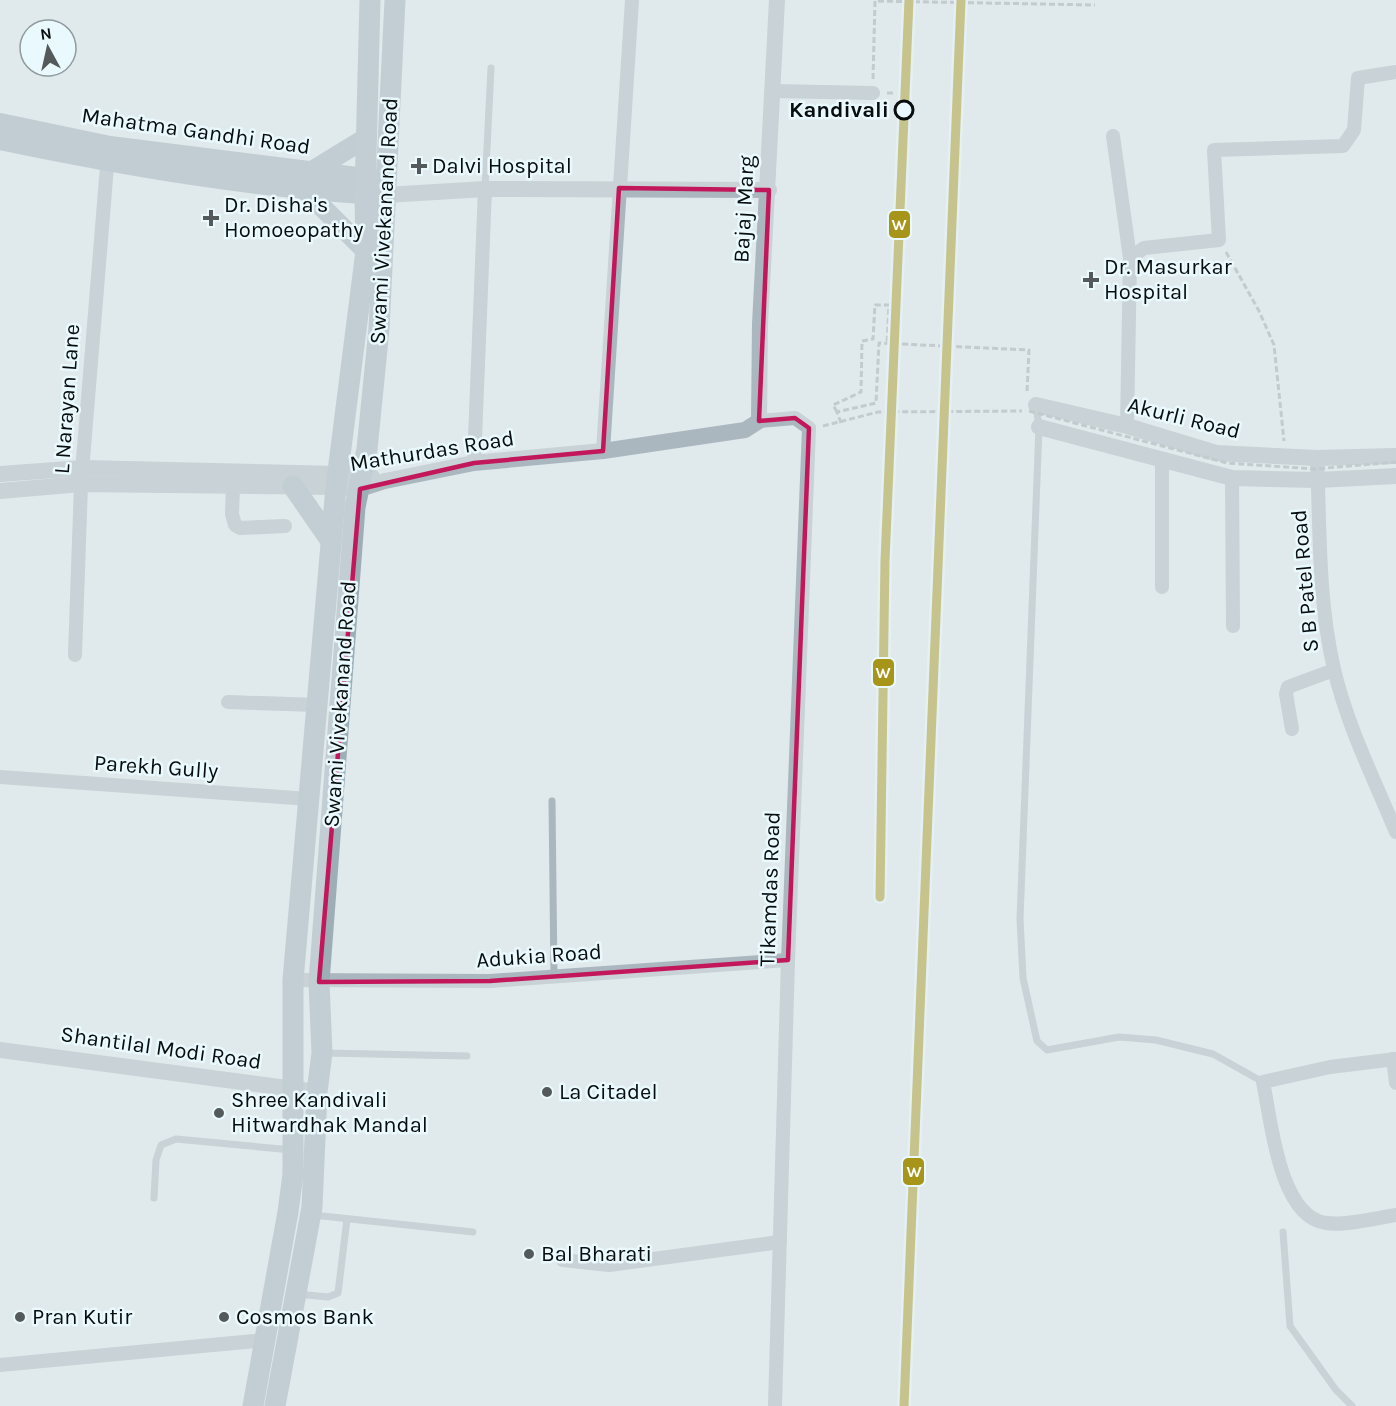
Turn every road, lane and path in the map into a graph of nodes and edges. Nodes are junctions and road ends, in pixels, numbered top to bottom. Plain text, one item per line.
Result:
1 (370, 0) edge
2 (394, 0) edge
3 (632, 0) edge
4 (777, 0) edge
5 (875, 1) edge
6 (1095, 5) dead end
7 (873, 65) dead end
8 (492, 68) dead end
9 (1396, 72) edge
10 (773, 92) junction
11 (873, 93) dead end
12 (0, 123) edge
13 (1113, 136) dead end
14 (366, 138) junction
15 (0, 140) edge
16 (108, 154) junction
17 (312, 171) junction
18 (376, 187) junction
19 (619, 188) junction
20 (485, 189) junction
21 (305, 190) junction
22 (769, 190) junction
23 (1220, 240) junction
24 (366, 251) junction
25 (1130, 258) junction
26 (887, 344) junction
27 (1030, 405) junction
28 (837, 412) junction
29 (759, 420) junction
30 (841, 423) junction
31 (1040, 426) junction
32 (1127, 426) junction
33 (809, 428) junction
34 (603, 451) junction
35 (1396, 456) edge
36 (1286, 457) junction
37 (1317, 458) junction
38 (1162, 460) junction
39 (1396, 462) edge
40 (474, 463) junction
41 (0, 474) edge
42 (82, 476) junction
43 (1396, 476) edge
44 (1232, 478) junction
45 (1318, 480) junction
46 (337, 481) junction
47 (360, 481) junction
48 (233, 486) junction
49 (293, 486) junction
50 (0, 490) edge
51 (285, 526) dead end
52 (331, 541) junction
53 (1162, 587) dead end
54 (1233, 626) dead end
55 (75, 655) dead end
56 (1334, 670) junction
57 (228, 702) dead end
58 (317, 705) junction
59 (1292, 729) dead end
60 (0, 777) edge
61 (309, 799) junction
62 (552, 801) dead end
63 (1396, 832) edge
64 (788, 960) junction
65 (554, 977) junction
66 (293, 980) junction
67 (319, 982) junction
68 (0, 1050) edge
69 (322, 1053) junction
70 (467, 1056) dead end
71 (1395, 1059) edge
72 (1263, 1082) junction
73 (1396, 1083) edge
74 (295, 1089) junction
75 (316, 1092) junction
76 (294, 1150) junction
77 (154, 1198) dead end
78 (310, 1215) junction
79 (1396, 1215) edge
80 (347, 1219) junction
81 (473, 1232) dead end
82 (1283, 1232) dead end
83 (780, 1242) junction
84 (563, 1260) dead end
85 (296, 1294) junction
86 (264, 1340) junction
87 (0, 1365) edge
88 (253, 1406) edge
89 (275, 1406) edge
90 (775, 1406) edge
91 (1352, 1406) edge

1 - 14 main road, Swami Vivekanand Road
2 - 18 main road, Swami Vivekanand Road
3 - 19 street
4 - 10 street, Bajaj Marg
5 - 6 path
5 - 7 path
8 - 20 lane
9 - 23 street
10 - 11 street
10 - 22 street, Bajaj Marg
12 - 16 main road, Mahatma Gandhi Road
13 - 25 street
14 - 17 main road
14 - 18 main road, Swami Vivekanand Road
15 - 16 main road, Mahatma Gandhi Road
16 - 17 main road, Mahatma Gandhi Road
16 - 21 main road, Mahatma Gandhi Road
16 - 42 street, L Narayan Lane
17 - 18 main road, Mahatma Gandhi Road
18 - 20 street
18 - 21 main road, Mahatma Gandhi Road
18 - 24 main road, Swami Vivekanand Road
18 - 47 main road, Swami Vivekanand Road
19 - 20 street
19 - 22 street
19 - 34 street
20 - 40 street
21 - 24 main road
22 - 29 street, Bajaj Marg
23 - 25 street
23 - 36 path
24 - 46 main road, Swami Vivekanand Road
25 - 32 street
26 - 27 path
26 - 28 path
26 - 28 path
27 - 30 path
27 - 31 lane
27 - 32 street, Akurli Road
27 - 39 path, bridge
28 - 30 path
29 - 33 street
29 - 34 street, Mathurdas Road
30 - 33 path
31 - 38 street, Akurli Road
31 - 72 lane
32 - 36 street, Akurli Road
33 - 64 street, Tikamdas Road
34 - 40 street, Mathurdas Road
35 - 37 street, Akurli Road
36 - 37 street, Akurli Road
37 - 45 street, S B Patel Road
38 - 44 street, Akurli Road
38 - 53 street
40 - 47 street, Mathurdas Road
41 - 42 street
42 - 46 street
42 - 48 street, Mathurdas Road
42 - 50 street, Mathurdas Road
42 - 55 street, L Narayan Lane
43 - 45 street, Akurli Road
44 - 45 street, Akurli Road
44 - 54 street
45 - 56 street, S B Patel Road
46 - 47 street, Mathurdas Road
46 - 49 street, Mathurdas Road
46 - 52 main road, Swami Vivekanand Road
47 - 67 main road, Swami Vivekanand Road
48 - 49 street, Mathurdas Road
48 - 51 street
49 - 52 main road
52 - 58 main road, Swami Vivekanand Road
56 - 59 street
56 - 63 street, S B Patel Road
57 - 58 street
58 - 61 main road, Swami Vivekanand Road
60 - 61 street, Parekh Gully
61 - 66 main road, Swami Vivekanand Road
62 - 65 lane
64 - 65 street, Adukia Road
64 - 83 street, Tikamdas Road
65 - 67 street, Adukia Road
66 - 67 street, Adukia Road
66 - 74 main road, Swami Vivekanand Road
67 - 69 main road, Swami Vivekanand Road
68 - 74 street, Shantilal Modi Road
69 - 70 lane
69 - 75 main road, Swami Vivekanand Road
71 - 72 street
71 - 73 street
72 - 79 street
74 - 75 street, Shantilal Modi Road
74 - 76 main road, Swami Vivekanand Road
75 - 78 main road, Swami Vivekanand Road
76 - 77 lane
76 - 86 main road, Swami Vivekanand Road
78 - 80 lane
78 - 85 main road, Swami Vivekanand Road
80 - 81 lane
80 - 85 lane
82 - 91 lane
83 - 84 street
83 - 90 street, Tikamdas Road
85 - 89 main road, Swami Vivekanand Road
86 - 87 street
86 - 88 main road, Swami Vivekanand Road

